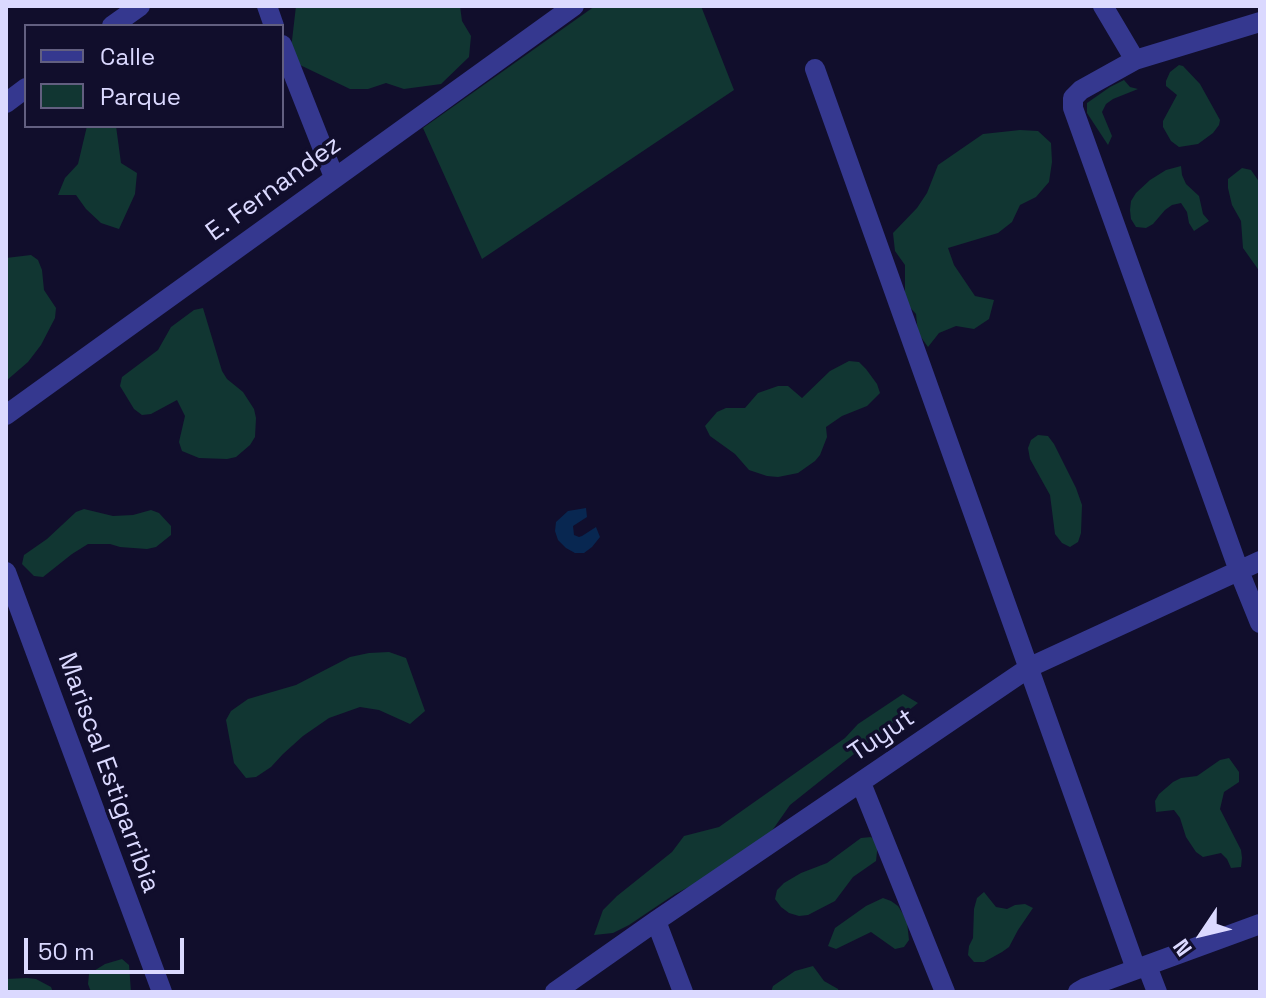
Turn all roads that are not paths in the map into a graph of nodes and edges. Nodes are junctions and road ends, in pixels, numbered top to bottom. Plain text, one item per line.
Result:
1 (140, 6) edge
2 (574, 6) edge
3 (1103, 6) edge
4 (1260, 22) edge
5 (115, 24) edge
6 (284, 50) edge
7 (1135, 60) junction
8 (815, 69) dead end
9 (24, 90) edge
10 (6, 103) edge
11 (334, 177) junction
12 (6, 415) edge
13 (1260, 561) edge
14 (1239, 571) junction
15 (6, 572) edge
16 (10, 594) edge
17 (1260, 623) edge
18 (1030, 667) junction
19 (861, 783) junction
20 (656, 921) junction
21 (1260, 924) edge
22 (1142, 967) junction
23 (162, 992) edge
24 (555, 992) edge
25 (683, 992) edge
26 (945, 992) edge
27 (1078, 992) edge
28 (1157, 992) edge

1 - 5 street
2 - 11 street, E. Fernandez
3 - 7 street
4 - 7 street
6 - 11 street
7 - 14 street
8 - 18 street
9 - 10 street
11 - 12 street, E. Fernandez
13 - 14 street, Tuyut
14 - 17 street
14 - 18 street, Tuyut
15 - 16 street, Mariscal Estigarribia
16 - 23 street, Mariscal Estigarribia
18 - 19 street, Tuyut
18 - 22 street
19 - 20 street, Tuyut
19 - 26 street
20 - 24 street, Tuyut
20 - 25 street
21 - 22 street
22 - 27 street
22 - 28 street

